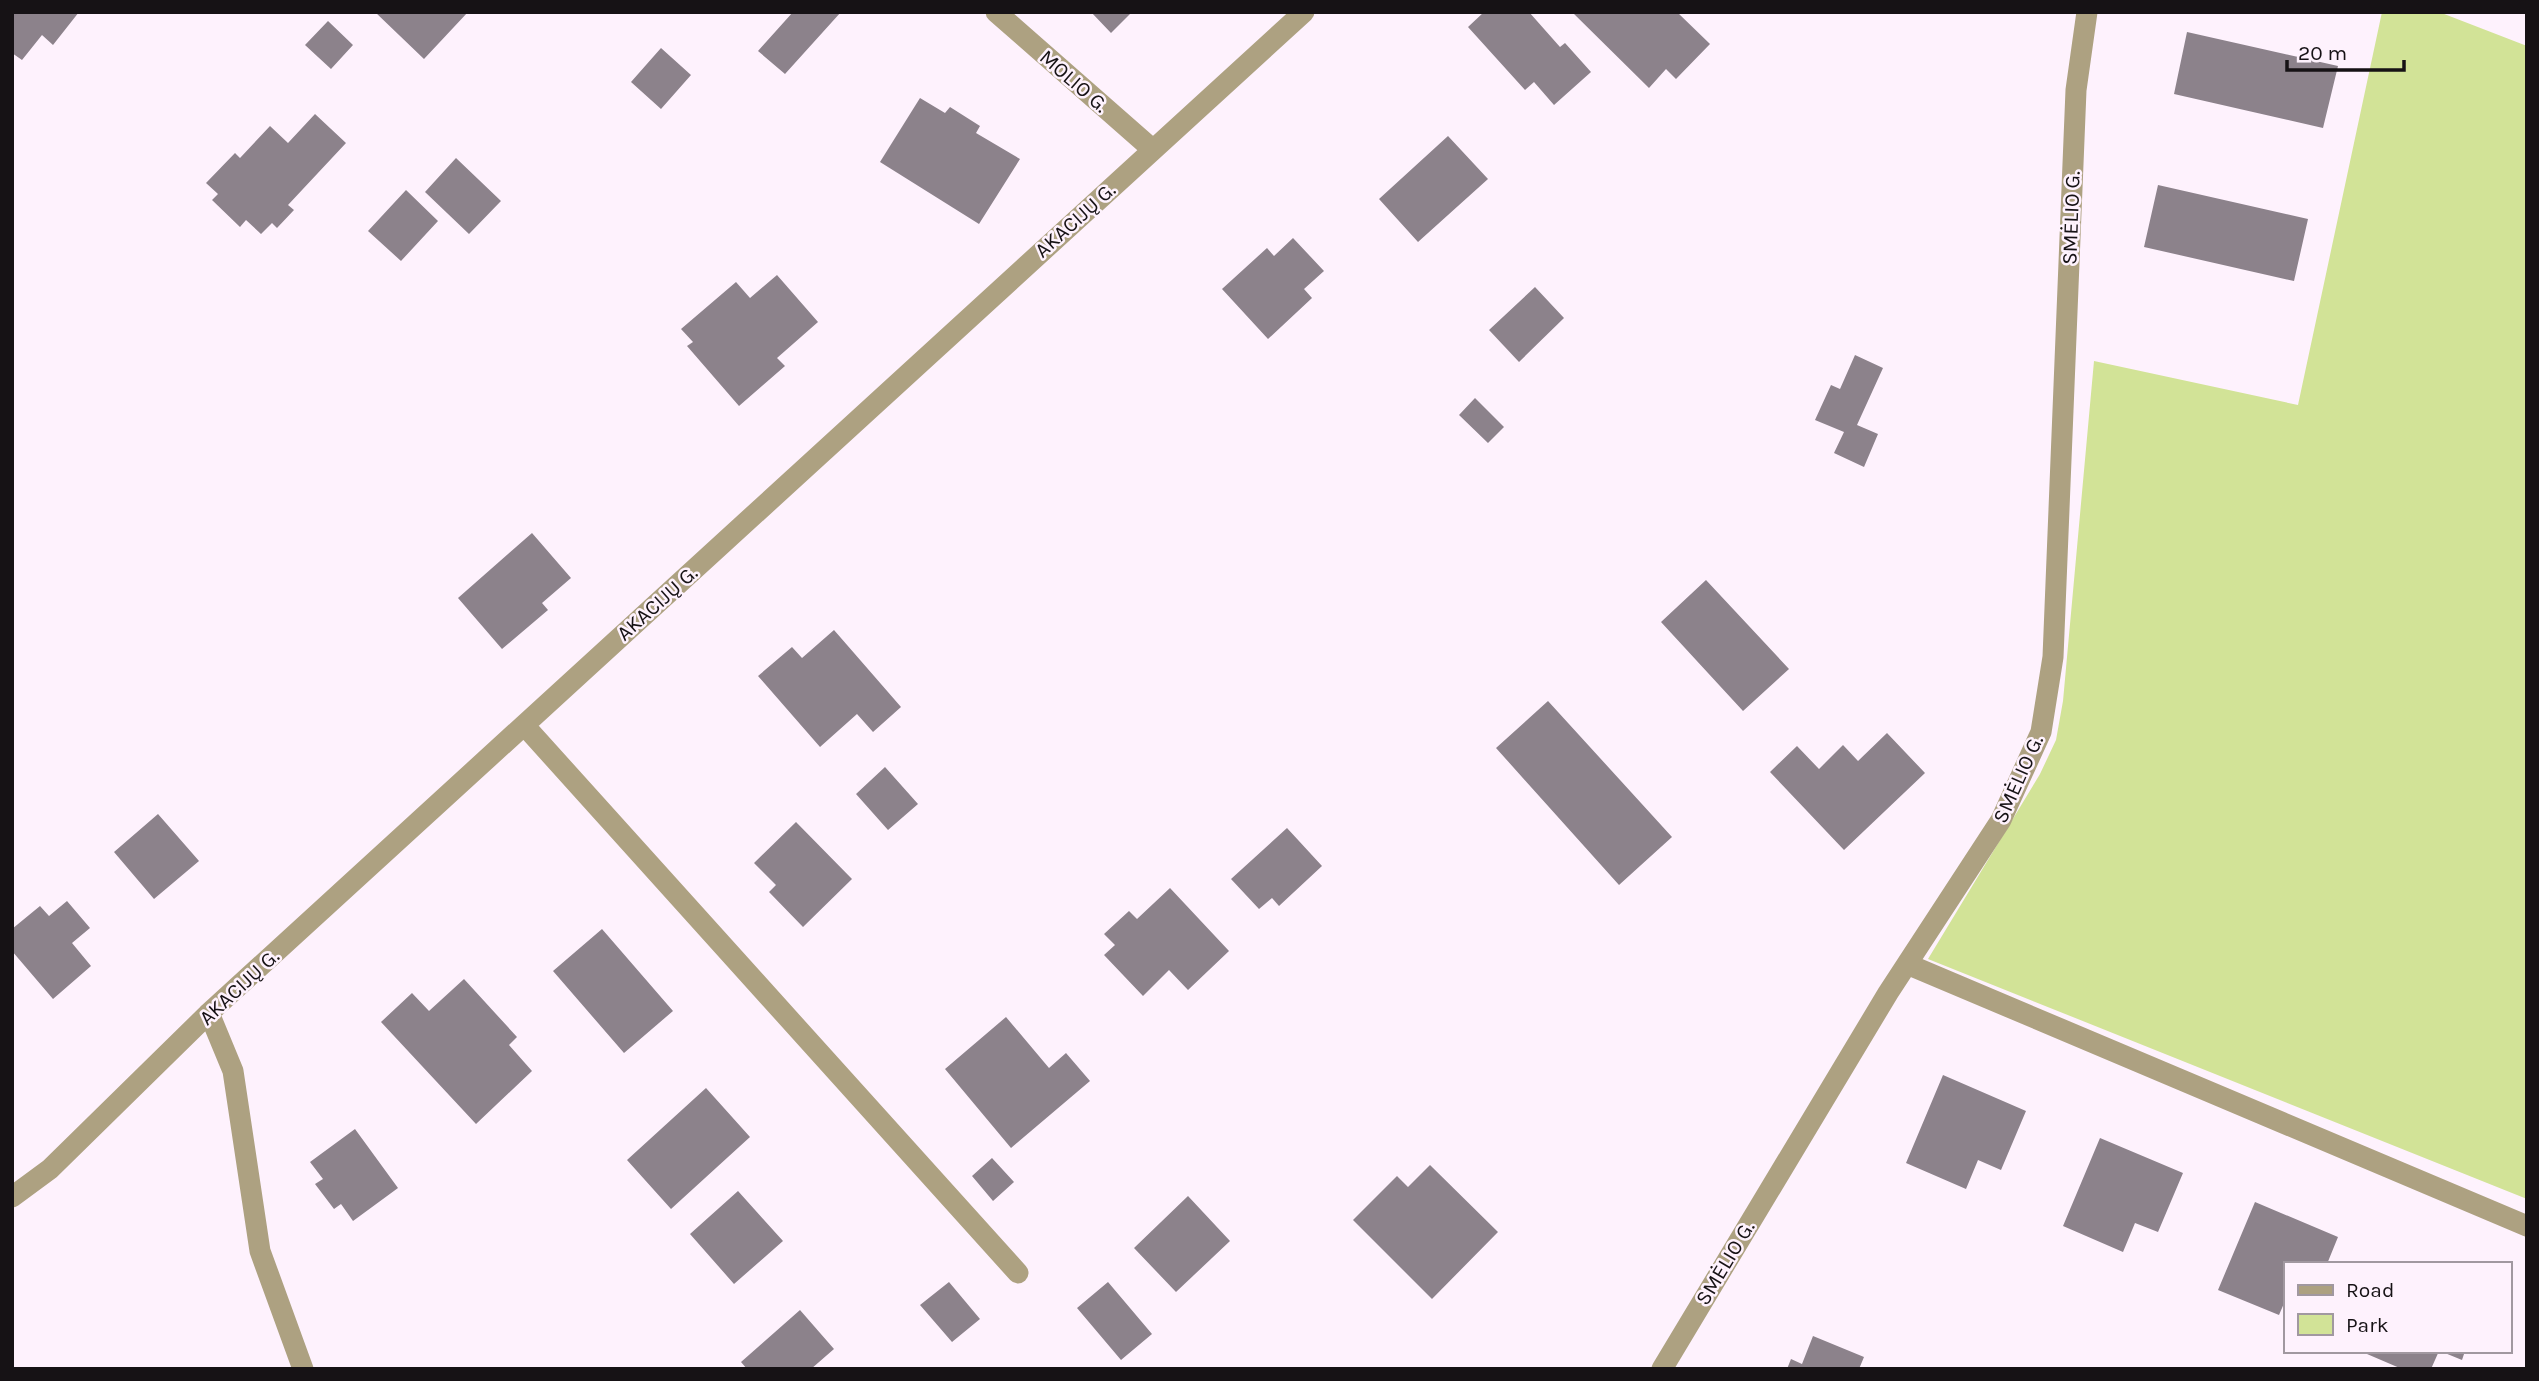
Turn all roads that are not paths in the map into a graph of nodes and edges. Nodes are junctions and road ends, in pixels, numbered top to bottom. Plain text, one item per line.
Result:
1 (996, 12) edge
2 (1304, 12) edge
3 (2087, 12) edge
4 (1152, 149) junction
5 (524, 725) junction
6 (1907, 964) junction
7 (209, 1013) junction
8 (12, 1197) edge
9 (2527, 1226) edge
10 (1018, 1273) dead end
11 (303, 1369) edge
12 (1662, 1369) edge

1 - 4 street, MOLIO G.
2 - 4 street, AKACIJŲ G.
3 - 6 street, SMĖLIO G.
4 - 5 street, AKACIJŲ G.
5 - 7 street, AKACIJŲ G.
5 - 10 street
6 - 9 street
6 - 12 street, SMĖLIO G.
7 - 8 street, AKACIJŲ G.
7 - 11 street

